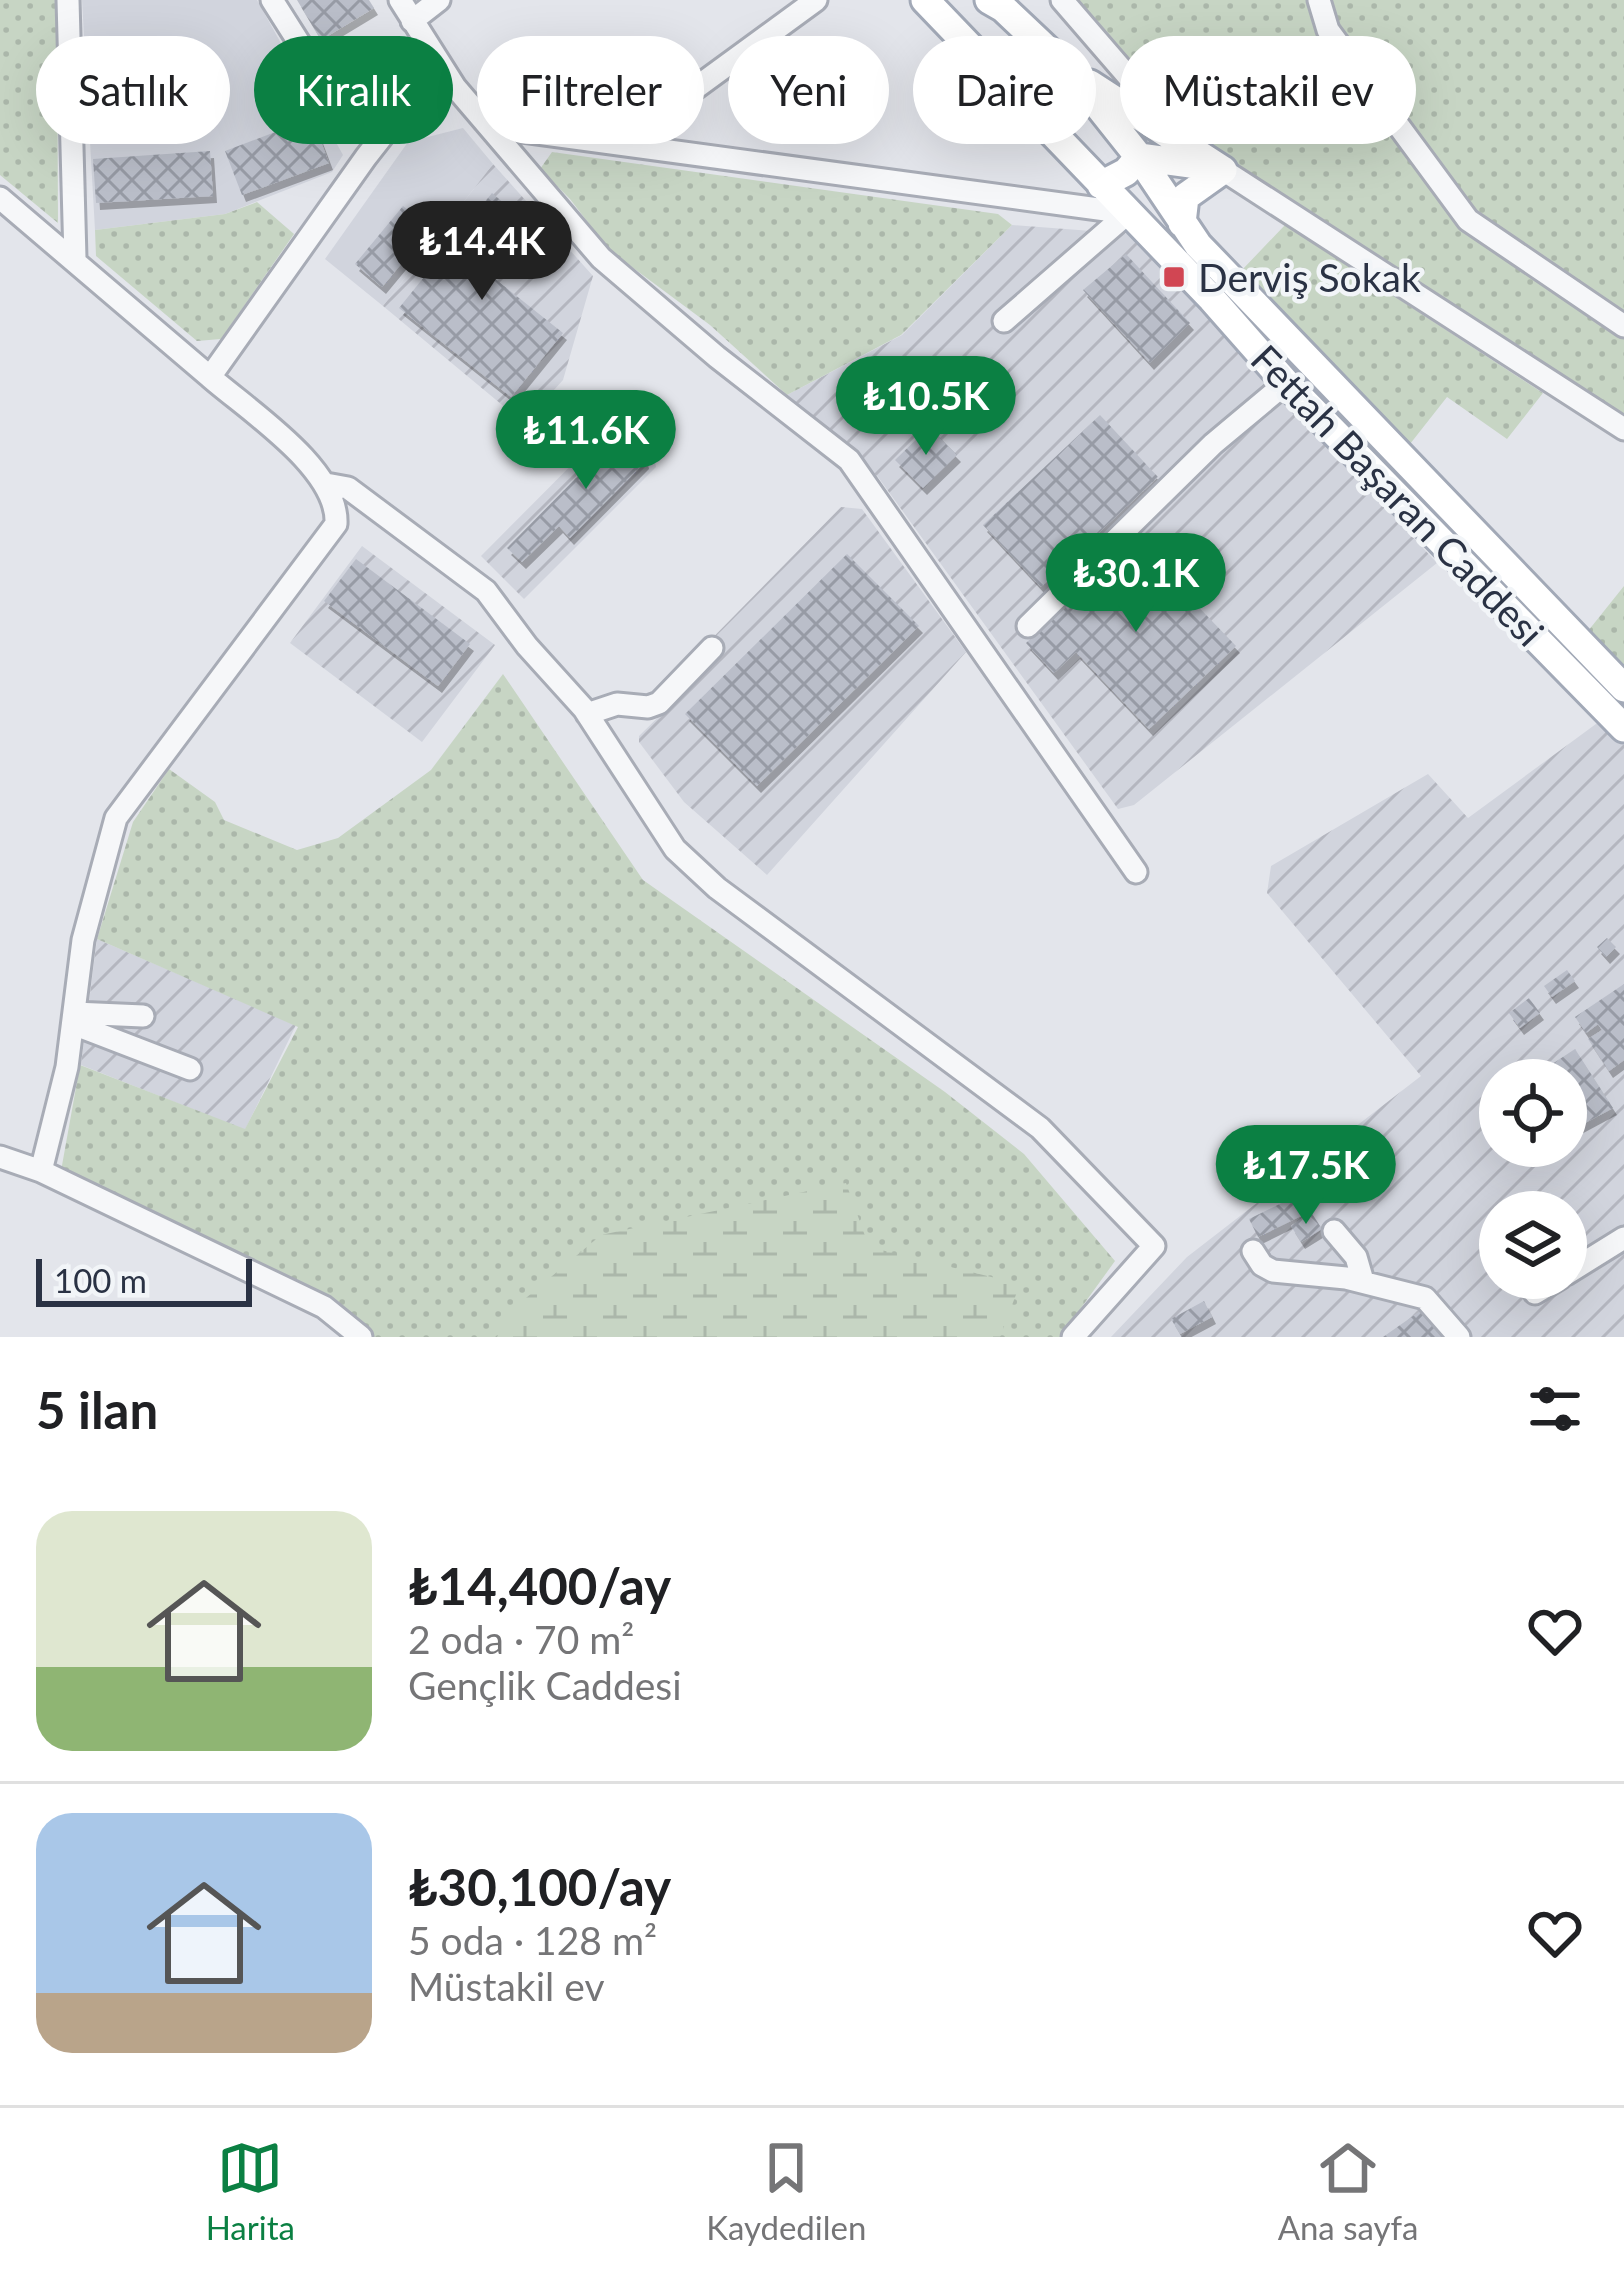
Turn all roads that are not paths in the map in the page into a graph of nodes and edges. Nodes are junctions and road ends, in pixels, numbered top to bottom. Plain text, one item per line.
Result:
1 (68, 0) edge
2 (272, 0) edge
3 (400, 0) edge
4 (439, 0) edge
5 (816, 0) edge
6 (925, 0) edge
7 (1062, 0) edge
8 (1318, 0) edge
9 (996, 3) edge
10 (412, 22) junction
11 (295, 36) edge
12 (421, 36) edge
13 (961, 36) edge
14 (968, 36) edge
15 (1032, 36) edge
16 (1120, 67) edge
17 (453, 82) edge
18 (704, 82) edge
19 (1096, 103) edge
20 (477, 112) edge
21 (376, 144) edge
22 (504, 144) edge
23 (619, 144) edge
24 (1063, 144) edge
25 (1188, 144) edge
26 (1139, 157) junction
27 (1222, 170) junction
28 (1100, 184) junction
29 (0, 198) edge
30 (1128, 213) junction
31 (1182, 223) junction
32 (75, 258) junction
33 (1004, 321) dead end
34 (1624, 326) edge
35 (209, 377) junction
36 (1286, 383) junction
37 (1624, 429) edge
38 (326, 484) junction
39 (1028, 626) dead end
40 (712, 649) dead end
41 (1624, 688) edge
42 (587, 714) junction
43 (1624, 728) edge
44 (1136, 872) dead end
45 (143, 1016) dead end
46 (74, 1018) junction
47 (190, 1069) dead end
48 (0, 1157) edge
49 (40, 1172) junction
50 (1334, 1231) dead end
51 (1624, 1238) edge
52 (1252, 1251) dead end
53 (1587, 1261) edge
54 (1363, 1281) junction
55 (362, 1337) edge
56 (1073, 1337) edge
57 (1459, 1337) edge

1 - 32 street
2 - 11 street
3 - 10 street
4 - 10 street
5 - 18 street
6 - 13 main road, Fettah Başaran Caddesi
7 - 16 street
8 - 34 street
9 - 14 main road
9 - 15 main road, Fettah Başaran Caddesi
10 - 12 street
17 - 20 street
19 - 26 main road, Fettah Başaran Caddesi
21 - 35 street
22 - 44 street
23 - 30 street
24 - 28 main road, Fettah Başaran Caddesi
25 - 27 main road
26 - 27 main road
26 - 28 main road
26 - 31 main road, Fettah Başaran Caddesi
27 - 31 main road
27 - 37 street
28 - 30 main road, Fettah Başaran Caddesi
29 - 32 street
30 - 33 street
30 - 36 main road, Fettah Başaran Caddesi
31 - 41 main road, Fettah Başaran Caddesi
32 - 35 street
35 - 38 street
36 - 39 street
36 - 43 main road, Fettah Başaran Caddesi
38 - 42 street
38 - 46 street
40 - 42 street
42 - 56 street
45 - 46 street
46 - 47 street
46 - 49 street
48 - 49 street
49 - 55 street
50 - 54 street
51 - 53 street
52 - 54 street
54 - 57 street

